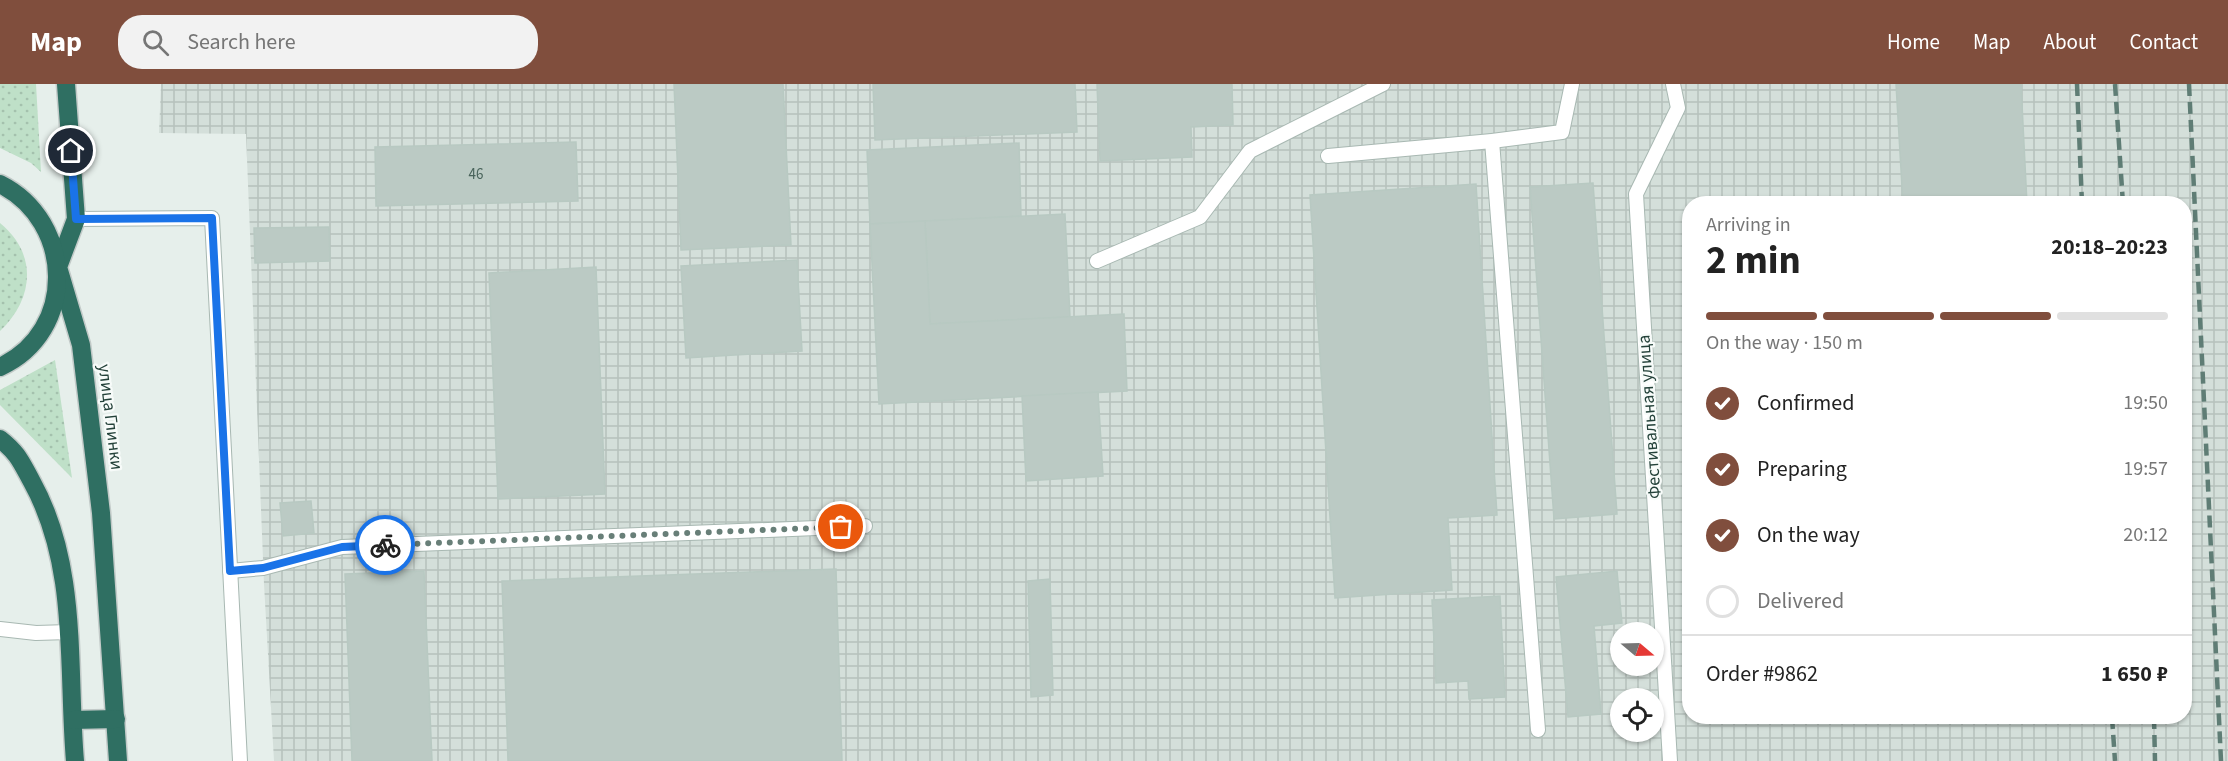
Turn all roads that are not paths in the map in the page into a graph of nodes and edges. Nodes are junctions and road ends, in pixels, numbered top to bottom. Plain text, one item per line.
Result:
1 (66, 84) edge
2 (1383, 84) edge
3 (1572, 84) edge
4 (1673, 84) edge
5 (1492, 141) junction
6 (1328, 156) dead end
7 (0, 184) edge
8 (76, 219) junction
9 (1097, 261) dead end
10 (57, 267) junction
11 (0, 367) edge
12 (0, 439) edge
13 (865, 526) dead end
14 (230, 571) junction
15 (0, 629) edge
16 (69, 632) junction
17 (116, 718) junction
18 (73, 720) junction
19 (1538, 730) dead end
20 (75, 761) edge
21 (118, 761) edge
22 (240, 761) edge
23 (1670, 761) edge

1 - 8 highway
2 - 9 lane
3 - 5 lane
4 - 23 lane, Фестивальная улица
5 - 6 lane
5 - 19 lane
7 - 10 highway
8 - 10 highway
8 - 14 lane
10 - 11 highway
10 - 17 highway, улица Глинки
12 - 16 highway
13 - 14 lane
14 - 22 lane
15 - 16 lane
16 - 18 highway
17 - 18 highway
17 - 21 highway, улица Глинки
18 - 20 highway

